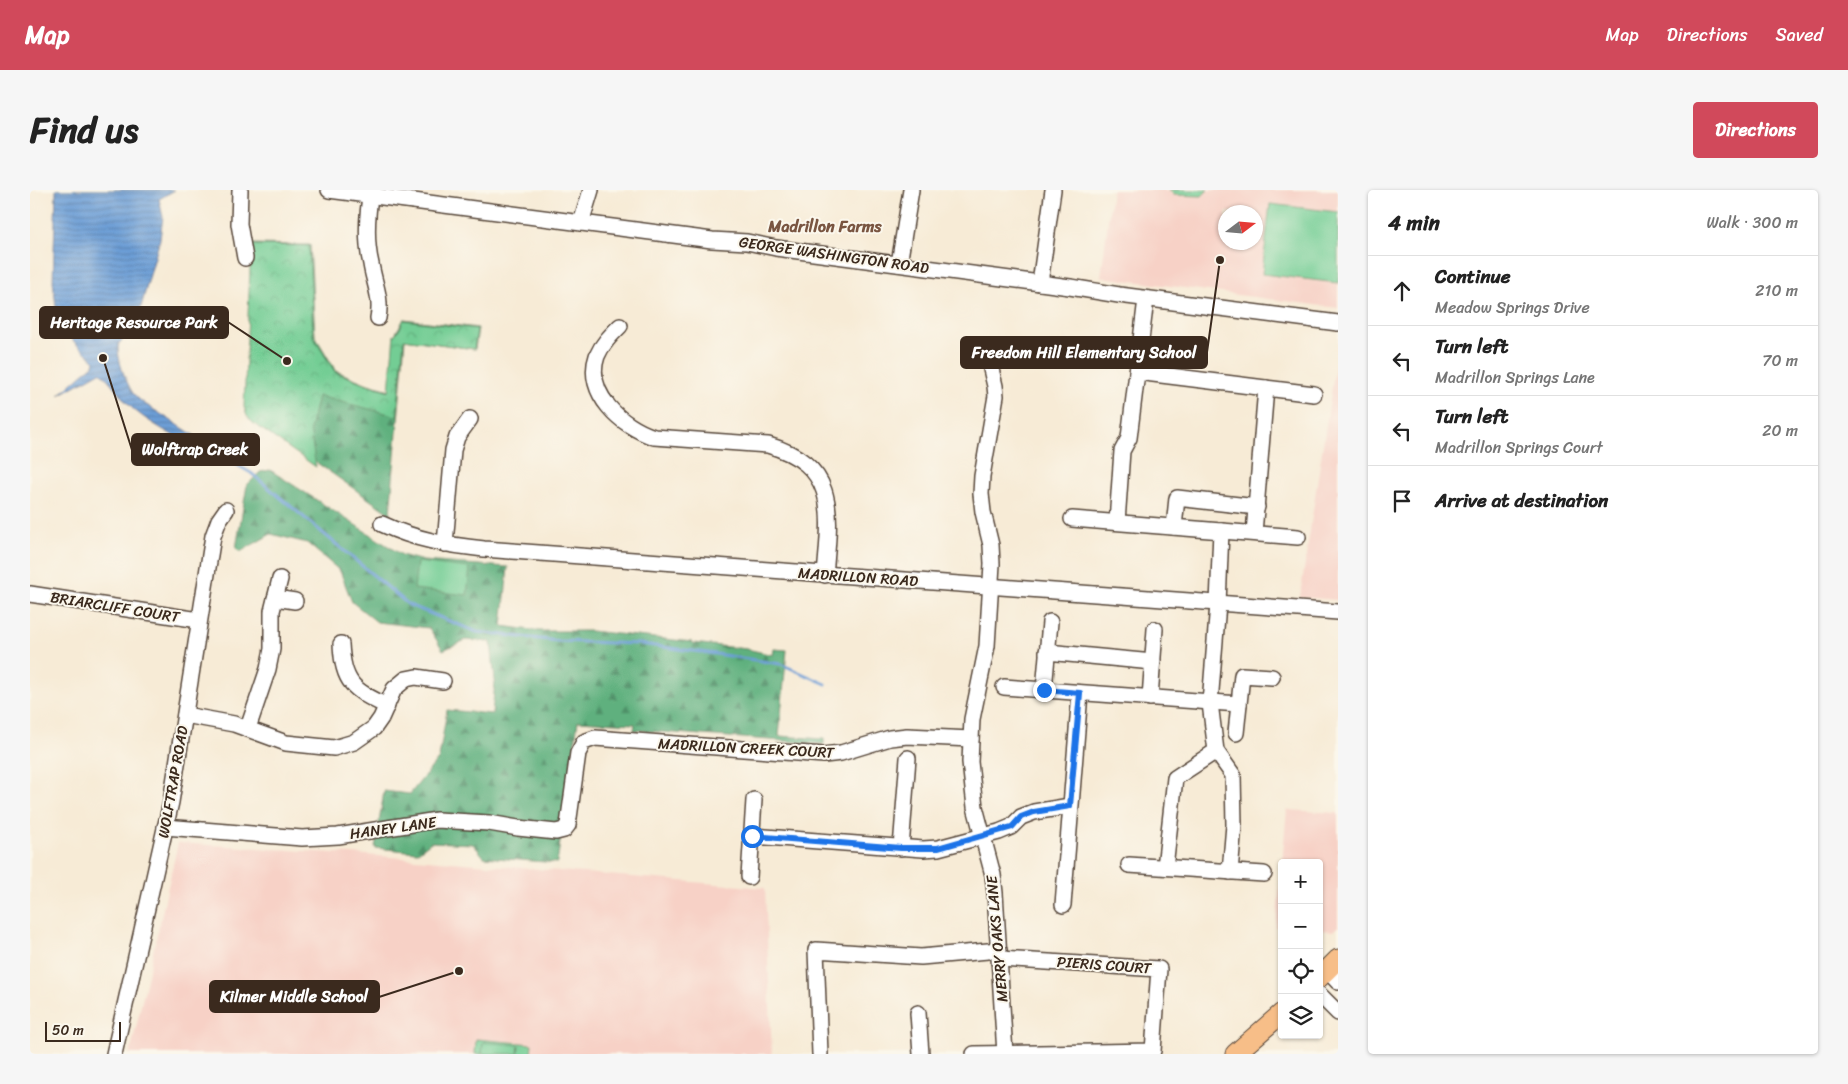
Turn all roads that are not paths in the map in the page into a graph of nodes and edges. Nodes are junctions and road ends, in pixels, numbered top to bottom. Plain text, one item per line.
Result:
1 (240, 190) edge
2 (329, 190) edge
3 (591, 190) edge
4 (911, 190) edge
5 (1053, 190) edge
6 (371, 193) edge
7 (581, 223) junction
8 (245, 258) dead end
9 (899, 264) junction
10 (1040, 283) junction
11 (1146, 299) junction
12 (378, 318) dead end
13 (1338, 323) edge
14 (620, 326) dead end
15 (990, 364) dead end
16 (1137, 372) junction
17 (1266, 388) junction
18 (1314, 394) dead end
19 (470, 418) dead end
20 (1257, 506) junction
21 (226, 510) dead end
22 (1072, 518) dead end
23 (1117, 522) junction
24 (382, 524) dead end
25 (1174, 527) junction
26 (1221, 531) junction
27 (1254, 533) junction
28 (1298, 537) dead end
29 (445, 544) junction
30 (825, 575) junction
31 (280, 579) dead end
32 (990, 587) junction
33 (30, 594) edge
34 (275, 598) junction
35 (295, 601) dead end
36 (1218, 604) junction
37 (1338, 612) edge
38 (200, 620) junction
39 (1050, 622) dead end
40 (1155, 629) dead end
41 (341, 644) dead end
42 (1047, 652) junction
43 (1153, 662) junction
44 (1272, 677) dead end
45 (444, 681) dead end
46 (1004, 687) dead end
47 (1044, 690) junction
48 (1080, 693) junction
49 (1150, 698) junction
50 (1210, 703) junction
51 (1239, 704) junction
52 (387, 706) junction
53 (185, 715) junction
54 (248, 728) junction
55 (1236, 733) dead end
56 (608, 739) joint
57 (970, 739) junction
58 (1216, 751) junction
59 (908, 758) dead end
60 (754, 800) dead end
61 (1070, 806) junction
62 (166, 827) junction
63 (752, 836) junction
64 (982, 836) junction
65 (901, 848) junction
66 (1129, 865) dead end
67 (1166, 867) junction
68 (1230, 872) junction
69 (1264, 874) dead end
70 (749, 877) dead end
71 (1063, 906) dead end
72 (999, 954) junction
73 (1323, 998) edge
74 (1338, 1012) edge
75 (918, 1013) dead end
76 (1278, 1016) edge
77 (1005, 1053) edge
78 (114, 1054) edge
79 (820, 1054) edge
80 (921, 1054) edge
81 (974, 1054) edge
82 (1235, 1054) edge

1 - 8 street
2 - 6 street, GEORGE WASHINGTON ROAD
3 - 7 street
4 - 9 street
5 - 10 street
6 - 7 street, GEORGE WASHINGTON ROAD
6 - 12 street
7 - 9 street, GEORGE WASHINGTON ROAD
9 - 10 street, GEORGE WASHINGTON ROAD
10 - 11 street, GEORGE WASHINGTON ROAD
11 - 13 street, GEORGE WASHINGTON ROAD
11 - 16 street
14 - 30 street
15 - 32 street, MERRY OAKS LANE
16 - 17 street
16 - 23 street
17 - 18 street
17 - 20 street
19 - 29 street
20 - 25 street
20 - 27 street
21 - 38 street, WOLFTRAP ROAD
22 - 23 street
23 - 25 street
24 - 29 street, MADRILLON ROAD
25 - 26 street
26 - 27 street
26 - 36 street
27 - 28 street
29 - 30 street, MADRILLON ROAD
30 - 32 street, MADRILLON ROAD
31 - 34 street
32 - 36 street, MADRILLON ROAD
32 - 57 street, MERRY OAKS LANE
33 - 38 street, BRIARCLIFF COURT
34 - 35 street
34 - 54 street
36 - 37 street, MADRILLON ROAD
36 - 50 street
38 - 53 street, WOLFTRAP ROAD
39 - 42 street
40 - 43 street
41 - 52 street
42 - 43 street
42 - 47 street
43 - 49 street
44 - 51 street
45 - 52 street
46 - 47 street
47 - 48 street
48 - 49 street
48 - 61 street
49 - 50 street
50 - 51 street
50 - 58 street
51 - 55 street
52 - 54 street
53 - 54 street
53 - 62 street, WOLFTRAP ROAD
56 - 57 street, MADRILLON CREEK COURT
56 - 62 street, HANEY LANE
57 - 64 street, MERRY OAKS LANE
58 - 67 street
58 - 68 street
59 - 65 street
60 - 63 street
61 - 64 street
61 - 71 street
62 - 78 street, WOLFTRAP ROAD
63 - 65 street
63 - 70 street
64 - 65 street
64 - 72 street, MERRY OAKS LANE
66 - 67 street
67 - 68 street
68 - 69 street
72 - 77 street, MERRY OAKS LANE
72 - 77 street, PIERIS COURT
72 - 79 street
73 - 74 street
75 - 80 street
76 - 82 main road
77 - 81 street

